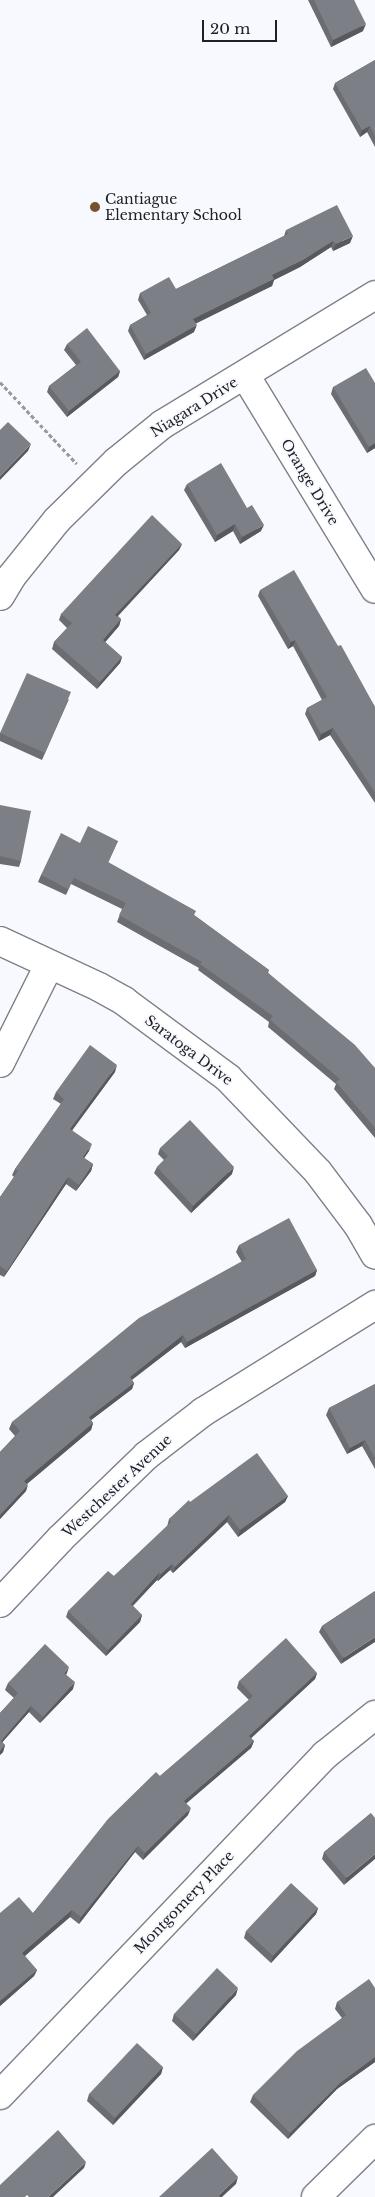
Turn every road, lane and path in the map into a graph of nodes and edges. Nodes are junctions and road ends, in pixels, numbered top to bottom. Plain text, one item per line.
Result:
1 (375, 295) edge
2 (244, 375) junction
3 (0, 382) edge
4 (95, 482) junction
5 (375, 589) edge
6 (0, 596) edge
7 (0, 941) edge
8 (49, 965) junction
9 (0, 1063) edge
10 (375, 1254) edge
11 (375, 1305) edge
12 (0, 1604) edge
13 (375, 1715) edge
14 (0, 2096) edge
15 (375, 2139) edge
16 (316, 2197) edge

1 - 2 street, Niagara Drive
2 - 4 street, Niagara Drive
2 - 5 street, Orange Drive
3 - 4 path
4 - 6 street, Niagara Drive
7 - 8 street, Saratoga Drive
8 - 9 street
8 - 10 street, Saratoga Drive
11 - 12 street, Westchester Avenue
13 - 14 street, Montgomery Place
15 - 16 street

